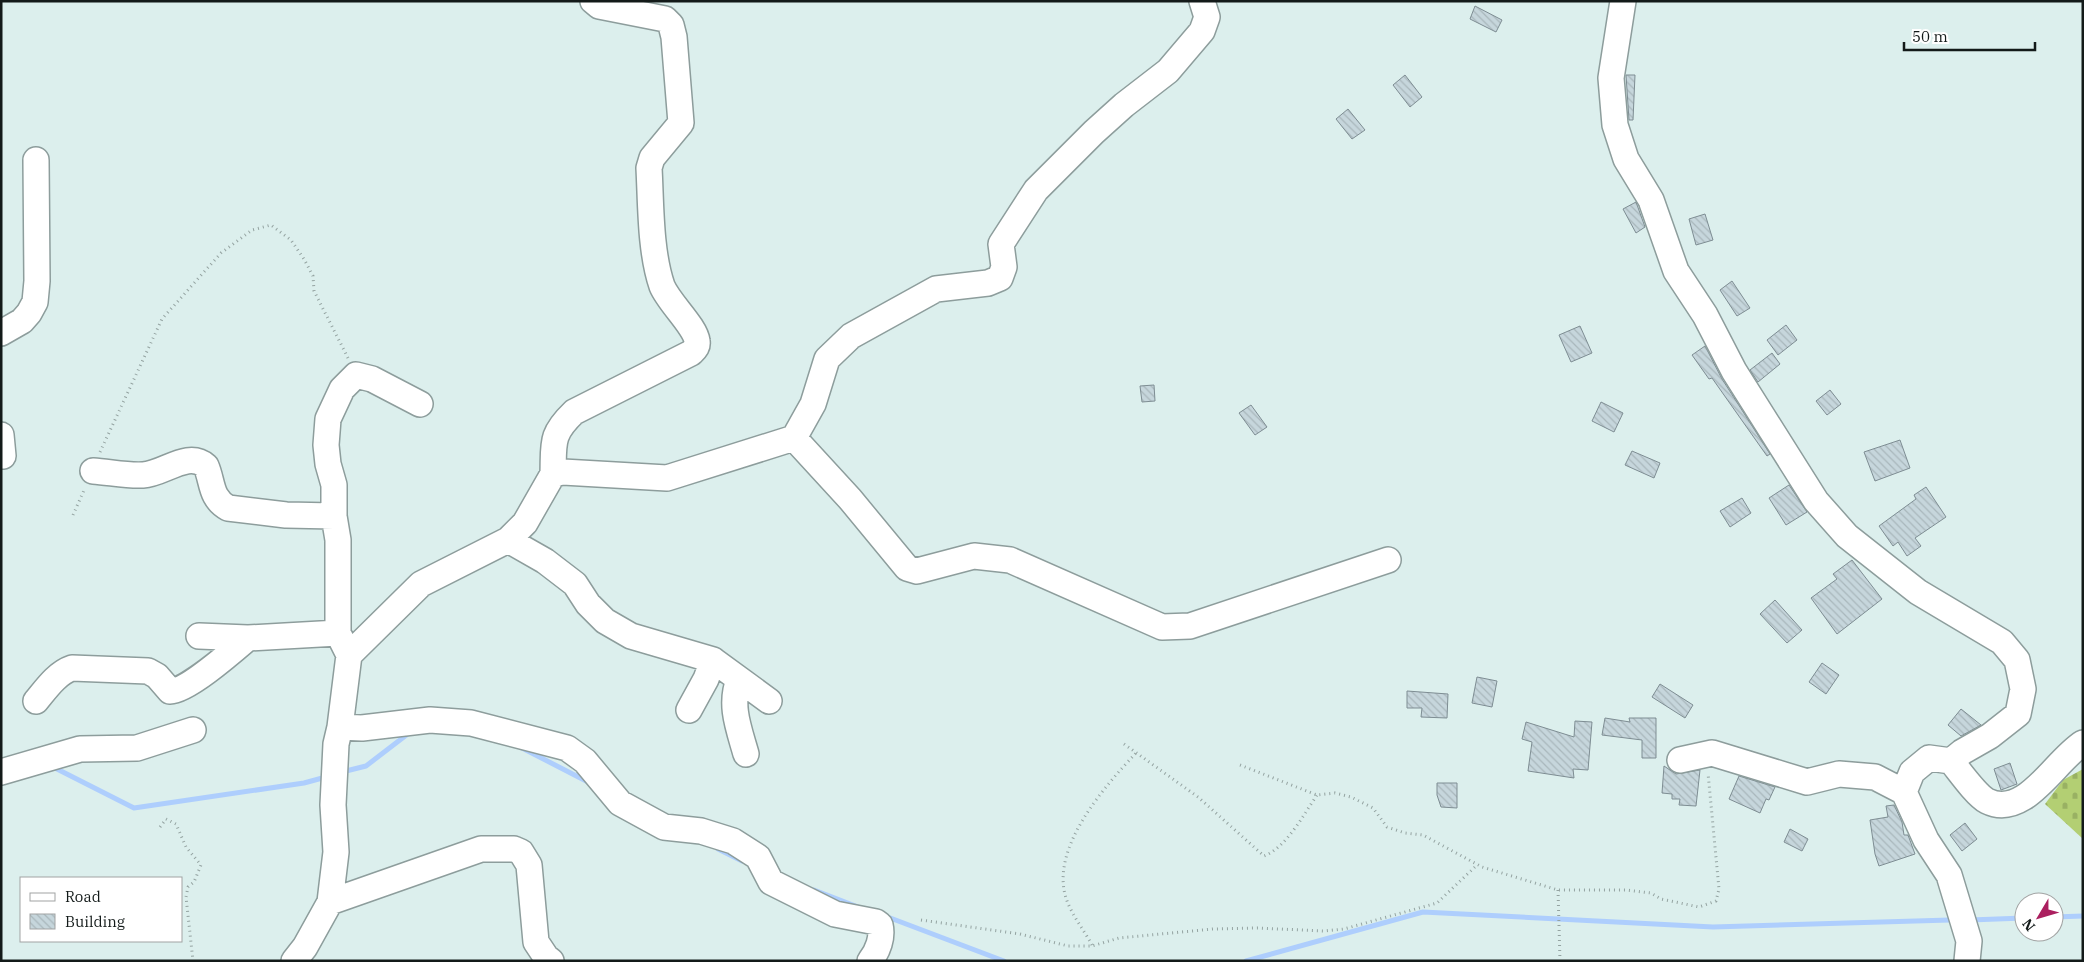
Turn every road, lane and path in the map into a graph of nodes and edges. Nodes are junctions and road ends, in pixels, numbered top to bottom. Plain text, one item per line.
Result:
1 (593, 1) edge
2 (1202, 1) edge
3 (1623, 1) edge
4 (36, 160) dead end
5 (1, 333) edge
6 (356, 375) junction
7 (420, 404) dead end
8 (794, 438) junction
9 (92, 471) junction
10 (553, 474) junction
11 (73, 515) dead end
12 (334, 516) junction
13 (508, 540) junction
14 (1388, 560) dead end
15 (338, 633) junction
16 (199, 636) dead end
17 (248, 638) junction
18 (349, 655) junction
19 (713, 660) junction
20 (739, 680) junction
21 (36, 701) dead end
22 (769, 701) dead end
23 (689, 710) dead end
24 (193, 730) dead end
25 (338, 735) junction
26 (1124, 744) dead end
27 (2083, 744) edge
28 (1136, 753) junction
29 (1712, 753) junction
30 (746, 754) dead end
31 (1680, 760) dead end
32 (1951, 761) junction
33 (1240, 764) dead end
34 (1, 772) edge
35 (1904, 792) junction
36 (1317, 795) junction
37 (160, 827) dead end
38 (1477, 865) junction
39 (1558, 890) junction
40 (330, 902) junction
41 (921, 920) dead end
42 (1092, 946) junction
43 (193, 961) edge
44 (294, 961) edge
45 (551, 961) edge
46 (870, 961) edge
47 (1560, 961) edge
48 (1968, 961) edge

1 - 10 street
2 - 8 street
3 - 32 street
4 - 5 street
6 - 7 street
6 - 9 path
6 - 12 street
8 - 10 street
8 - 14 street
9 - 11 path
9 - 12 street
10 - 13 street
12 - 15 street
13 - 18 street
13 - 19 street
15 - 17 street
15 - 18 street
16 - 17 street
17 - 21 street
18 - 25 street
19 - 20 street
19 - 23 street
20 - 22 street
20 - 30 street
24 - 34 street
25 - 40 street
25 - 46 street
26 - 28 path
27 - 32 street
28 - 36 path
28 - 42 path
29 - 31 street
29 - 35 street
29 - 39 path
32 - 35 street
33 - 36 path
35 - 48 street
36 - 38 path
37 - 43 path
38 - 39 path
38 - 42 path
39 - 47 path
40 - 44 street
40 - 45 street
41 - 42 path

